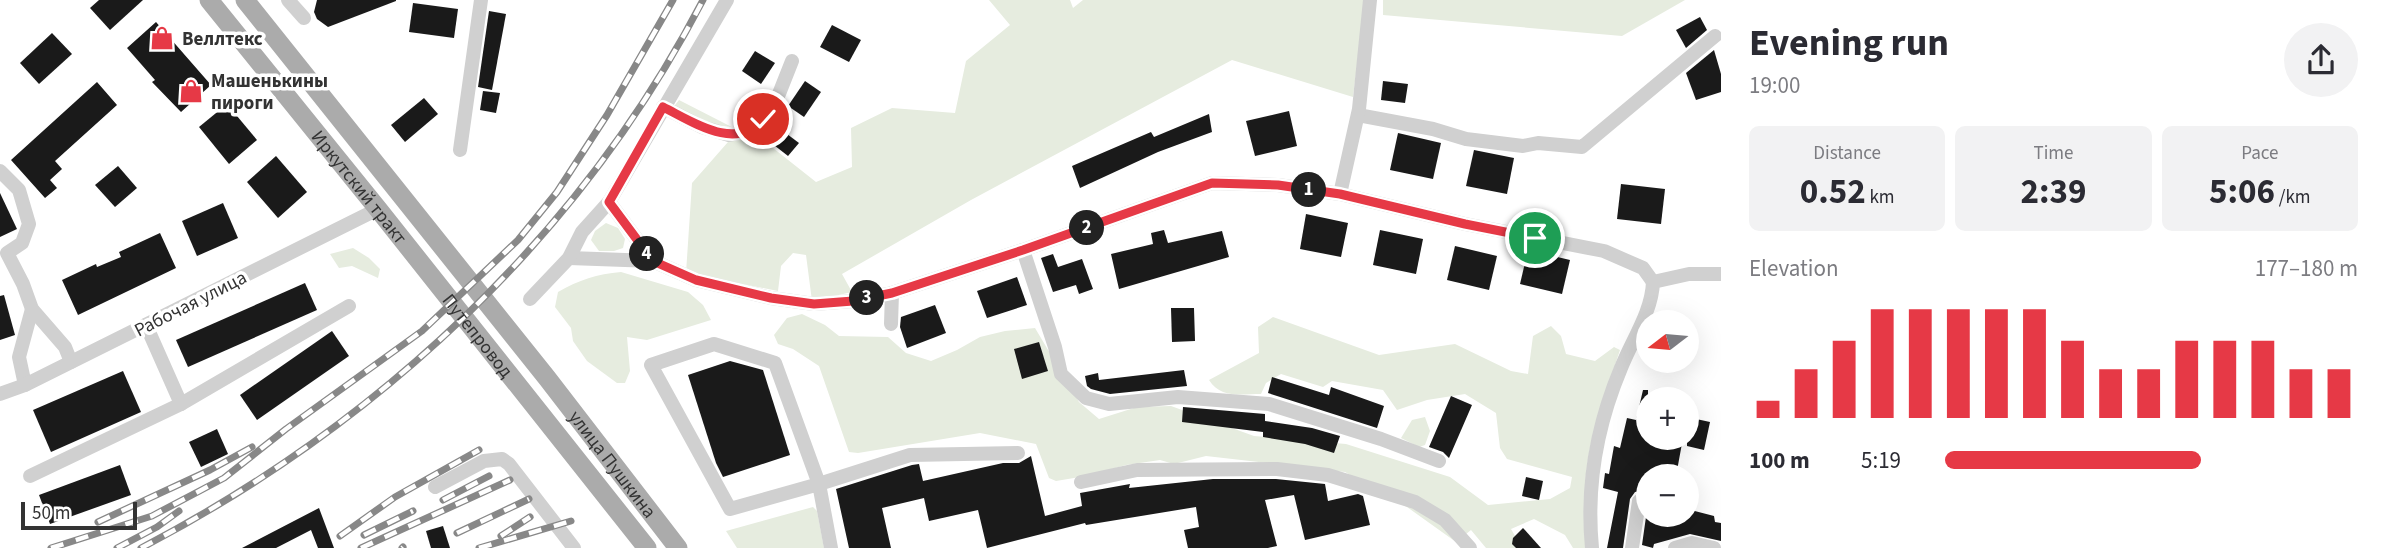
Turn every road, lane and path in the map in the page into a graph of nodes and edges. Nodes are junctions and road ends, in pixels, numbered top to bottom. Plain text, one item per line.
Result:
1 (209, 0) edge
2 (245, 0) edge
3 (288, 0) edge
4 (481, 0) edge
5 (727, 0) edge
6 (1370, 0) edge
7 (304, 18) dead end
8 (1715, 36) dead end
9 (792, 61) dead end
10 (663, 107) junction
11 (1358, 115) junction
12 (460, 150) dead end
13 (0, 171) edge
14 (1340, 194) junction
15 (609, 202) junction
16 (378, 209) junction
17 (1023, 250) junction
18 (3, 253) edge
19 (450, 258) joint
20 (569, 258) junction
21 (653, 261) junction
22 (1721, 274) edge
23 (430, 275) joint
24 (1653, 282) junction
25 (892, 293) junction
26 (530, 299) dead end
27 (349, 306) dead end
28 (32, 309) junction
29 (146, 324) junction
30 (891, 324) dead end
31 (71, 362) junction
32 (547, 378) joint
33 (25, 385) junction
34 (0, 394) edge
35 (527, 395) joint
36 (181, 404) junction
37 (1018, 453) dead end
38 (1439, 461) dead end
39 (30, 476) dead end
40 (1081, 482) dead end
41 (819, 484) junction
42 (435, 487) dead end
43 (1636, 521) edge
44 (574, 548) edge
45 (648, 548) edge
46 (678, 548) edge
47 (831, 548) edge
48 (1469, 548) edge
49 (1592, 548) edge
50 (1632, 548) edge
51 (1675, 548) edge
52 (1714, 548) edge

1 - 16 main road, Иркутский тракт
2 - 19 main road, Иркутский тракт
3 - 7 street
4 - 12 street
5 - 10 street
6 - 11 street
8 - 11 street
9 - 10 street
10 - 15 street
11 - 14 street
13 - 18 street
14 - 17 street
14 - 24 street
15 - 20 street
15 - 21 street
16 - 23 main road, Иркутский тракт
16 - 29 street, Рабочая улица
17 - 25 street
17 - 38 street
18 - 28 street
19 - 32 main road, Путепровод
20 - 21 street
20 - 26 street
21 - 25 street
22 - 24 street
23 - 35 main road, Путепровод
24 - 49 street
25 - 30 street
27 - 36 street
28 - 31 street
28 - 33 street
29 - 31 street, Рабочая улица
29 - 36 street
31 - 33 street, Рабочая улица
32 - 46 main road, улица Пушкина
33 - 34 street, Рабочая улица
35 - 45 main road, улица Пушкина
36 - 39 street
37 - 41 street
40 - 48 street
41 - 41 street
41 - 47 street
42 - 44 street
43 - 50 street
51 - 52 street

